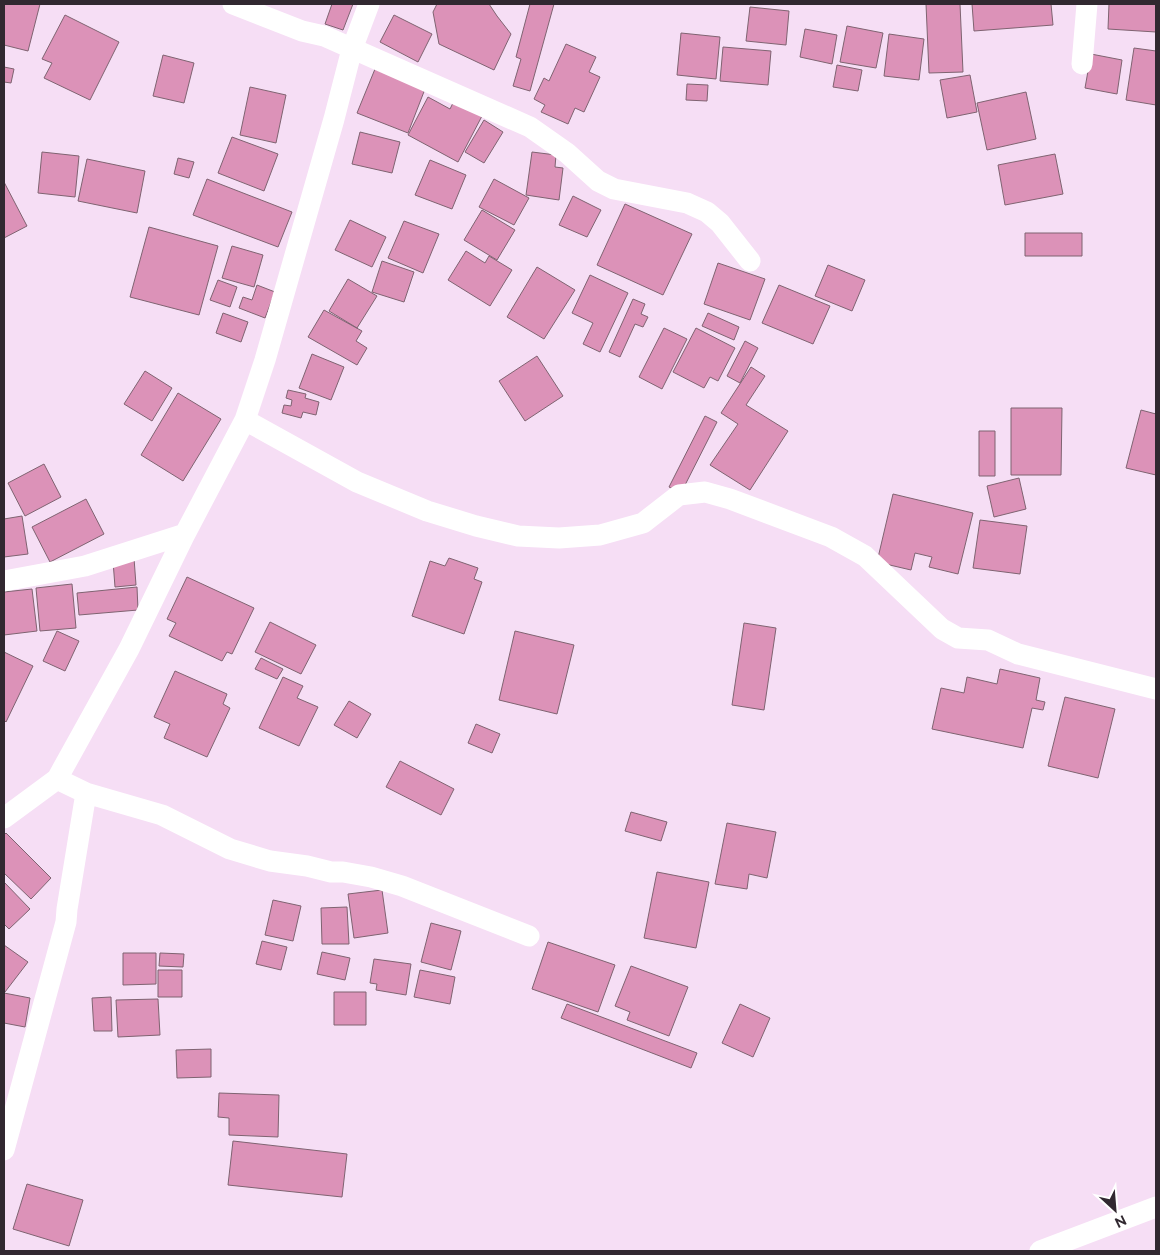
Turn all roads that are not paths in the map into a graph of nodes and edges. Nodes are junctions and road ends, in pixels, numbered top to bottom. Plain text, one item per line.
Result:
1 (233, 4) edge
2 (369, 4) edge
3 (1087, 4) edge
4 (352, 49) junction
5 (1082, 64) dead end
6 (750, 261) dead end
7 (246, 420) junction
8 (186, 534) junction
9 (4, 581) edge
10 (1156, 689) edge
11 (57, 779) junction
12 (86, 793) junction
13 (4, 818) edge
14 (529, 936) dead end
15 (4, 1150) edge
16 (1156, 1207) edge
17 (1040, 1251) edge

1 - 4 street
2 - 4 street
3 - 5 street
4 - 6 street
4 - 7 street
7 - 8 street
7 - 10 street
8 - 9 street
8 - 11 street
11 - 12 street
11 - 13 street
12 - 14 street
12 - 15 street
16 - 17 street

